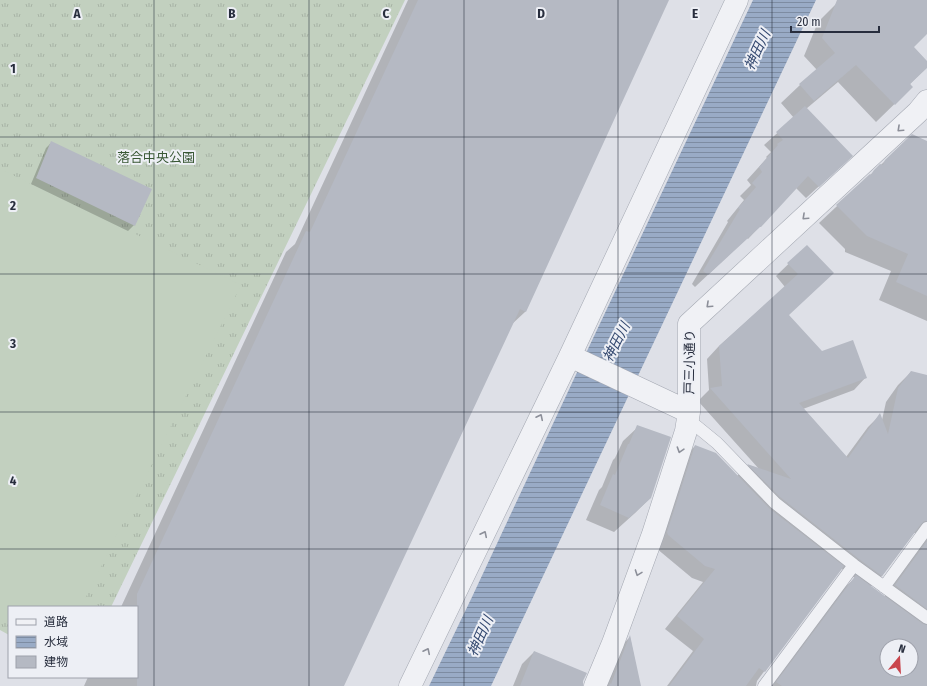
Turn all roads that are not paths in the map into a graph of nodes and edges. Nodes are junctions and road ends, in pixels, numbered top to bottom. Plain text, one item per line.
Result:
1 (737, 0) edge
2 (924, 110) edge
3 (577, 360) junction
4 (688, 417) junction
5 (927, 528) edge
6 (854, 565) junction
7 (884, 587) junction
8 (927, 618) edge
9 (410, 686) edge
10 (596, 686) edge
11 (764, 686) edge

1 - 3 street
2 -> 4 street, 戸三小通り
3 - 4 street
9 -> 3 street
4 - 6 lane
4 -> 10 street, 戸三小通り
5 - 7 lane
6 - 7 lane
6 - 11 lane
7 - 8 lane

